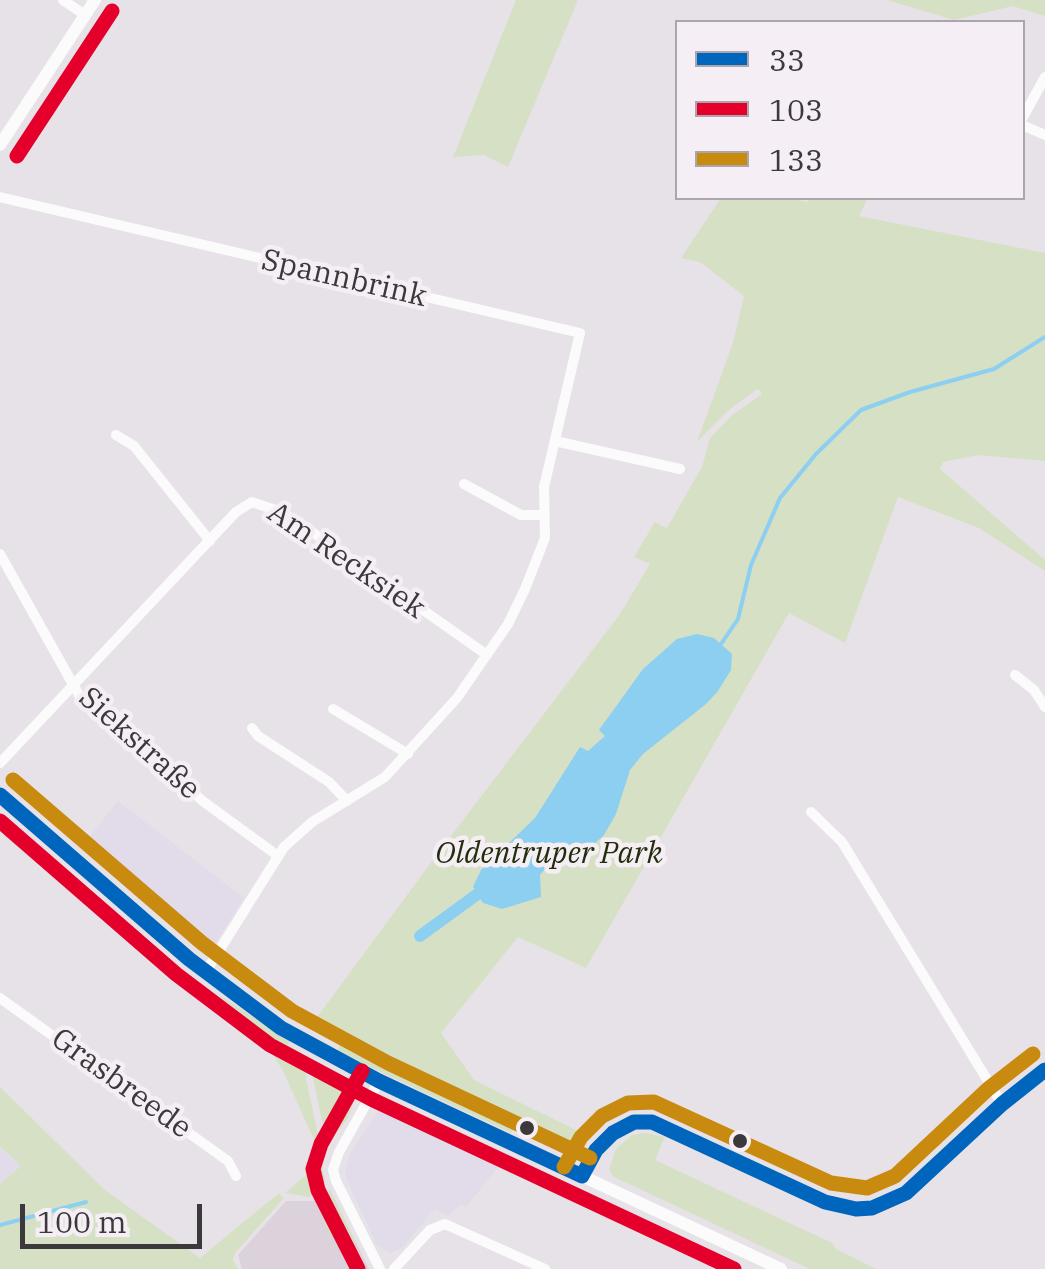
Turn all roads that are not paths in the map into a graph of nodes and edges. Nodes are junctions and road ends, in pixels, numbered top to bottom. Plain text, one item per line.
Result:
1 (63, 0) edge
2 (95, 0) edge
3 (85, 15) junction
4 (1045, 77) edge
5 (1025, 116) edge
6 (0, 145) edge
7 (0, 198) edge
8 (116, 435) dead end
9 (555, 441) junction
10 (680, 469) dead end
11 (464, 484) dead end
12 (545, 515) junction
13 (210, 540) junction
14 (0, 554) edge
15 (487, 656) junction
16 (1015, 675) dead end
17 (72, 686) junction
18 (1045, 707) edge
19 (334, 708) dead end
20 (252, 728) dead end
21 (408, 754) junction
22 (0, 763) edge
23 (0, 796) edge
24 (347, 801) junction
25 (811, 812) dead end
26 (278, 856) junction
27 (205, 972) junction
28 (0, 998) edge
29 (1045, 1070) edge
30 (379, 1081) junction
31 (1002, 1104) junction
32 (236, 1176) dead end
33 (582, 1176) junction
34 (380, 1269) edge
35 (394, 1269) edge
36 (544, 1269) edge
37 (780, 1269) edge

1 - 3 street
2 - 3 street
3 - 6 street
4 - 5 street
7 - 9 street, Spannbrink
8 - 13 street
9 - 10 street
9 - 12 street, Spannbrink
11 - 12 street
12 - 15 street, Spannbrink
13 - 15 street, Am Recksiek
13 - 17 street, Am Recksiek
14 - 17 street, Siekstraße
15 - 21 street, Spannbrink
16 - 18 street
17 - 22 street, Am Recksiek
17 - 26 street, Siekstraße
19 - 21 street
20 - 24 street
21 - 24 street, Spannbrink
23 - 27 street
24 - 26 street, Spannbrink
25 - 31 street
26 - 27 street, Spannbrink
27 - 30 street
28 - 32 street, Grasbreede
29 - 31 street
30 - 33 street
30 - 34 street
31 - 33 street
33 - 37 street
35 - 36 street

